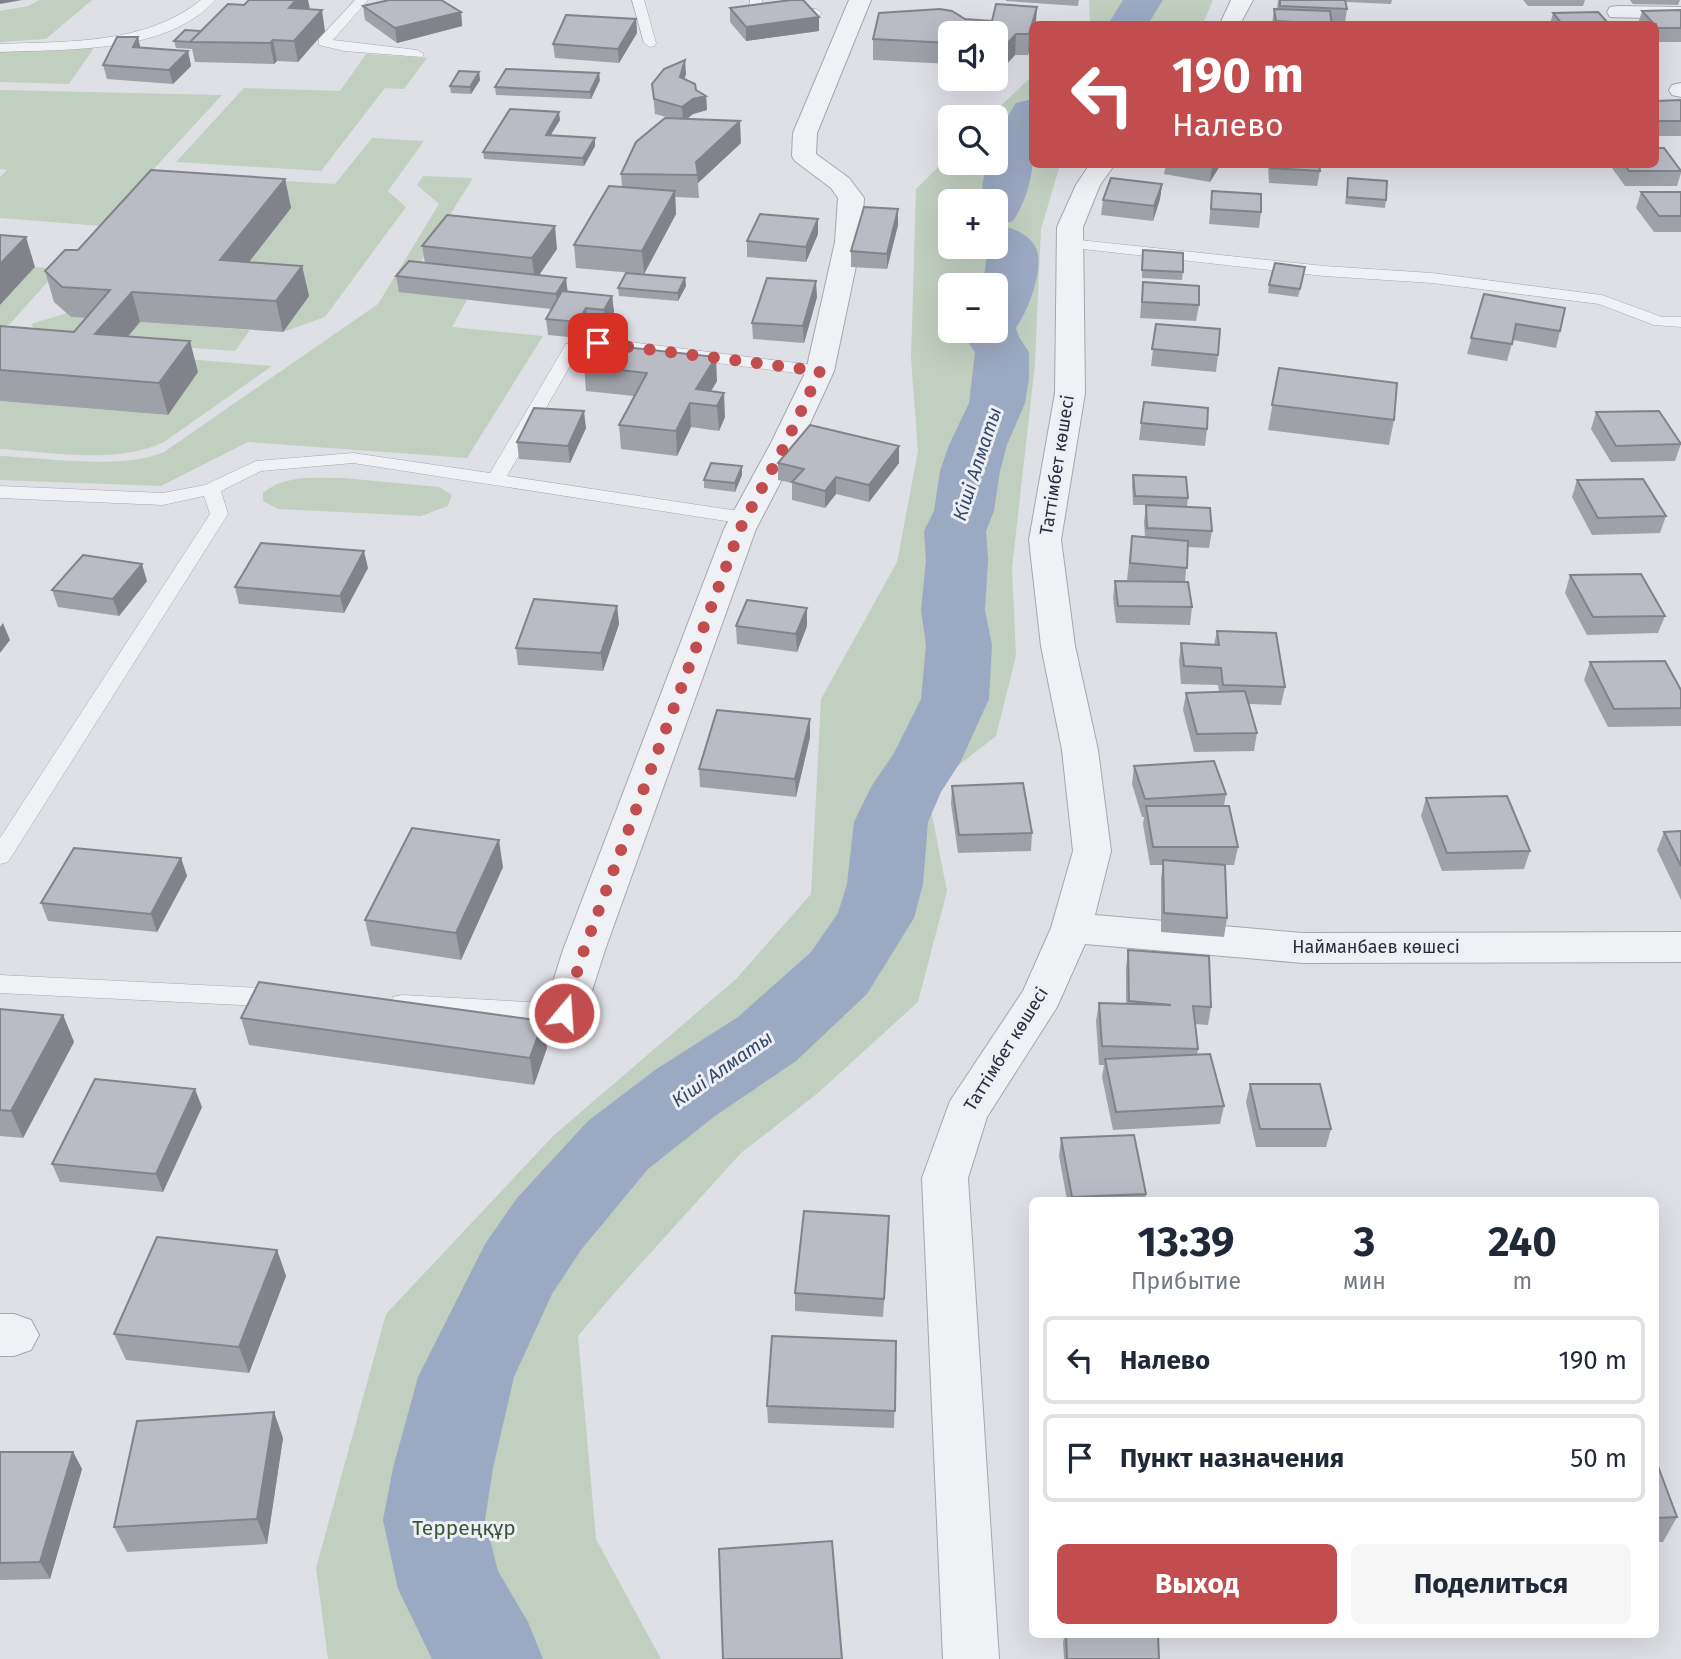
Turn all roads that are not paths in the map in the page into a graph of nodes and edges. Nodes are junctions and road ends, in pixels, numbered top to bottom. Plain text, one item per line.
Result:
1 (209, 0) edge
2 (362, 0) edge
3 (638, 0) edge
4 (757, 0) edge
5 (860, 0) edge
6 (1242, 0) edge
7 (1618, 12) dead end
8 (816, 13) edge
9 (1681, 13) edge
10 (1232, 21) edge
11 (650, 43) dead end
12 (0, 48) edge
13 (417, 54) dead end
14 (1100, 168) edge
15 (1070, 244) junction
16 (1681, 321) edge
17 (820, 371) junction
18 (495, 480) junction
19 (211, 489) junction
20 (0, 492) edge
21 (746, 518) junction
22 (0, 856) edge
23 (1071, 928) junction
24 (1681, 947) edge
25 (0, 984) edge
26 (303, 999) edge
27 (372, 1003) edge
28 (564, 1013) joint
29 (971, 1659) edge

1 - 12 lane
2 - 13 lane
3 - 11 lane
4 - 8 lane
5 - 17 street
6 - 10 street
7 - 9 street
14 - 15 street, Таттімбет көшесі
15 - 16 lane
15 - 23 street, Таттімбет көшесі
17 - 18 lane
17 - 21 street
18 - 19 lane
18 - 21 lane
19 - 20 lane
19 - 22 lane
21 - 28 street
23 - 24 street, Найманбаев көшесі
23 - 29 street, Таттімбет көшесі
25 - 26 lane
27 - 28 lane

